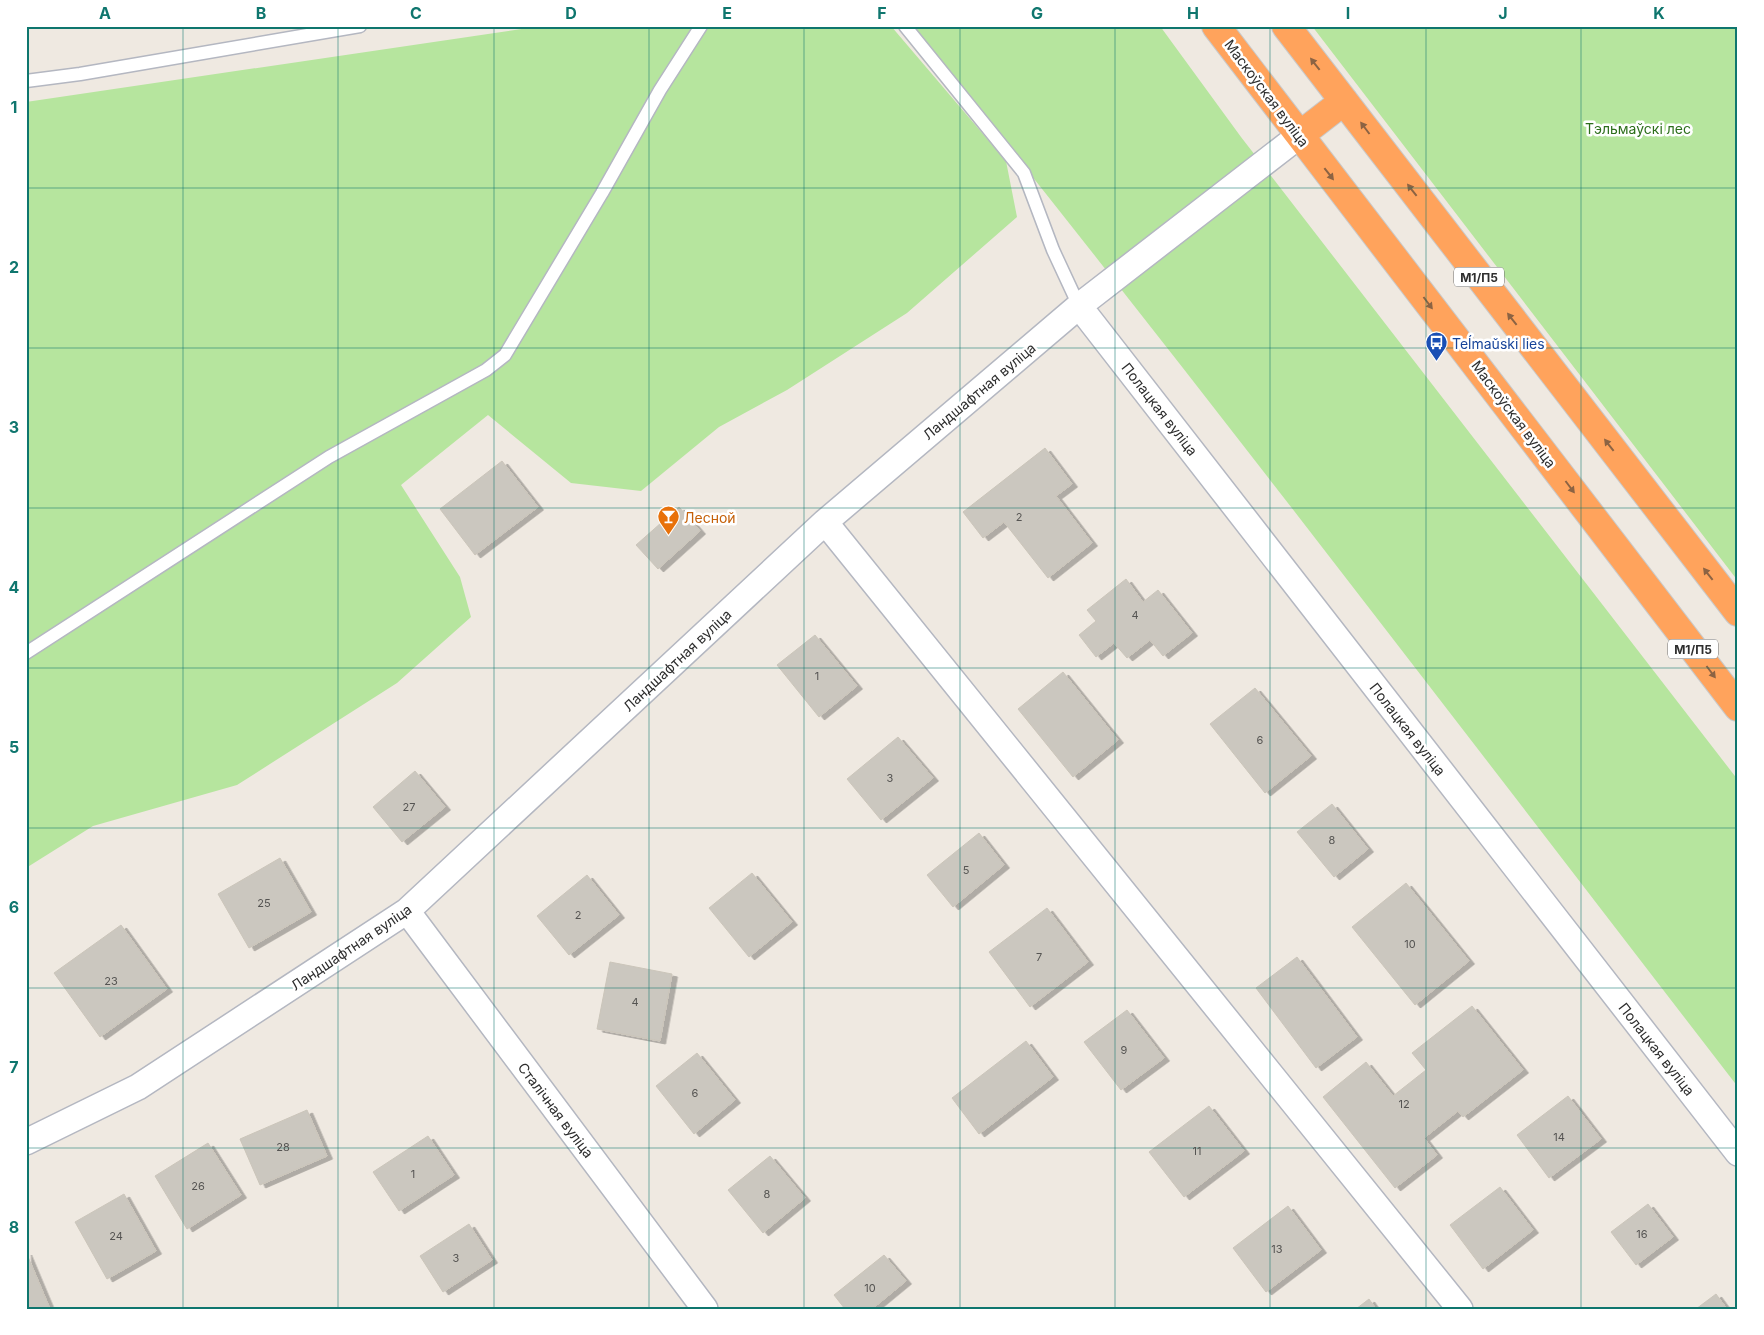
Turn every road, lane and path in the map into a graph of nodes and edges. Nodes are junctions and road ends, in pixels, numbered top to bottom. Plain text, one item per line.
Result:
1 (360, 26) edge
2 (702, 26) edge
3 (905, 26) edge
4 (1216, 26) edge
5 (1286, 26) edge
6 (26, 81) edge
7 (1344, 101) junction
8 (1300, 135) junction
9 (1079, 306) junction
10 (825, 522) junction
11 (1738, 612) edge
12 (26, 653) edge
13 (1738, 707) edge
14 (407, 911) junction
15 (26, 1142) edge
16 (1738, 1153) edge
17 (705, 1309) edge
18 (1460, 1309) edge

1 - 6 lane
2 - 12 lane
3 - 9 lane
4 - 8 highway, Маскоўская вуліца / М1/П5
7 -> 5 highway, М1/П5
7 - 8 highway
11 -> 7 highway, М1/П5
8 - 9 street, Ландшафтная вуліца
8 -> 13 highway, Маскоўская вуліца / М1/П5
9 - 10 street, Ландшафтная вуліца
9 - 16 street, Полацкая вуліца
10 - 14 street, Ландшафтная вуліца
10 - 18 street
14 - 15 street, Ландшафтная вуліца
14 - 17 street, Сталічная вуліца

